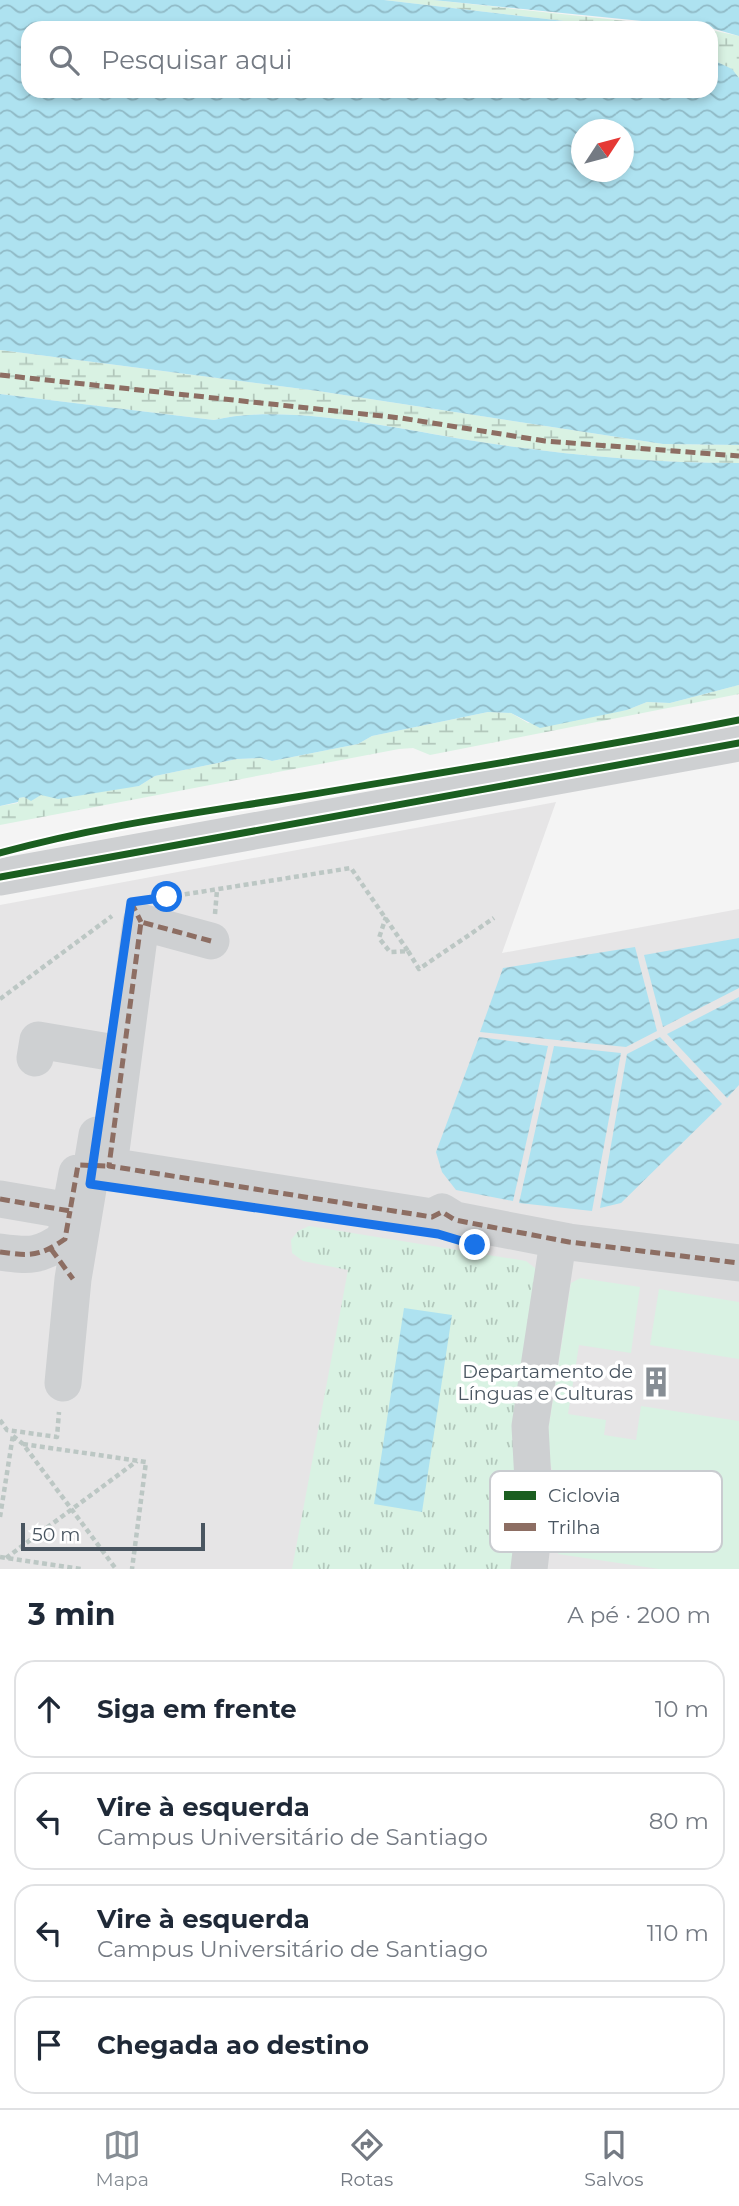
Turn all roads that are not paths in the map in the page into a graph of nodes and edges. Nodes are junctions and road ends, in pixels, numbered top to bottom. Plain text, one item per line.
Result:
1 (739, 743) edge
2 (0, 877) edge
3 (150, 912) junction
4 (211, 941) dead end
5 (109, 1052) junction
6 (35, 1058) dead end
7 (79, 1187) junction
8 (0, 1199) edge
9 (51, 1249) junction
10 (0, 1252) edge
11 (556, 1255) junction
12 (739, 1263) edge
13 (0, 1270) edge
14 (739, 1277) edge
15 (73, 1279) junction
16 (62, 1383) dead end
17 (532, 1471) edge

1 - 2 street
3 - 4 street
3 - 5 street
3 - 12 street
5 - 6 street
5 - 7 street
7 - 8 street
7 - 9 street
7 - 11 street
7 - 15 street
9 - 10 street
9 - 15 street
11 - 14 street
11 - 17 street
13 - 15 street
15 - 16 street

